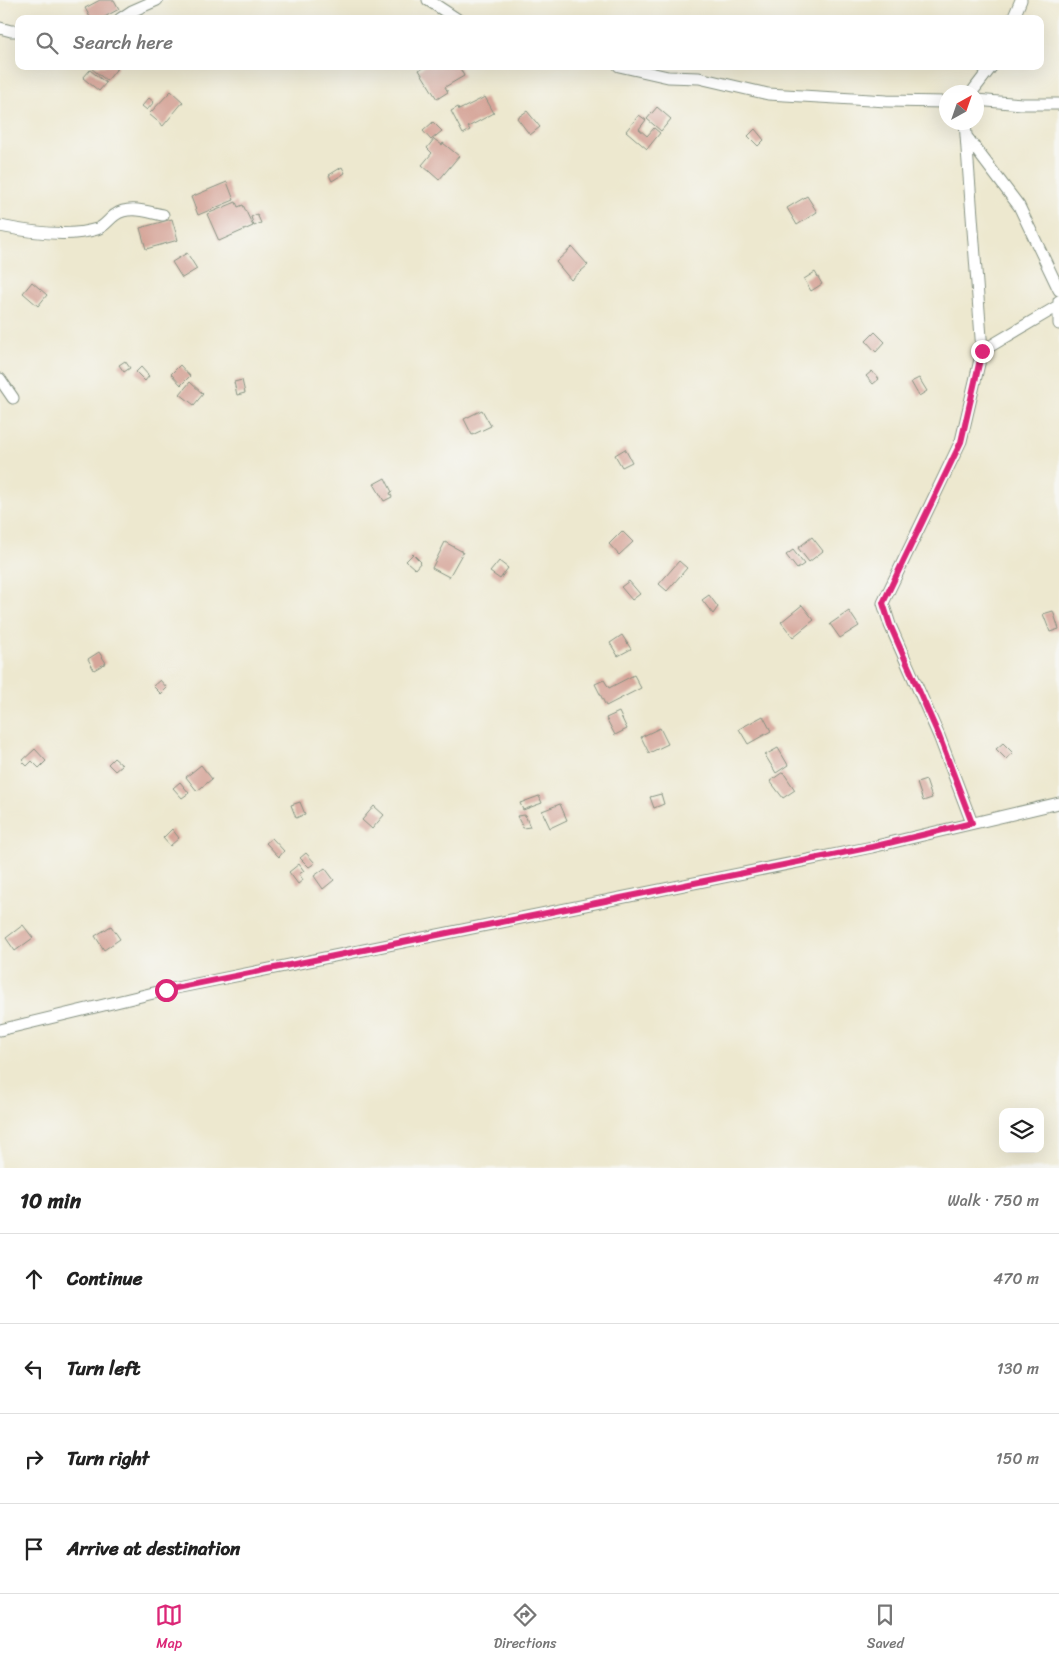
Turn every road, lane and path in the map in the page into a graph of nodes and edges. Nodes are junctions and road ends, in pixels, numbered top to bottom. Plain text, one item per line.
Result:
1 (157, 0) edge
2 (428, 0) edge
3 (1021, 0) edge
4 (126, 15) edge
5 (451, 15) edge
6 (1015, 15) edge
7 (0, 28) edge
8 (15, 31) edge
9 (637, 70) edge
10 (989, 70) edge
11 (977, 85) edge
12 (984, 101) edge
13 (939, 102) edge
14 (1059, 104) edge
15 (966, 130) edge
16 (966, 136) junction
17 (163, 215) dead end
18 (0, 226) edge
19 (1059, 290) edge
20 (1058, 303) edge
21 (1059, 324) edge
22 (982, 351) junction
23 (0, 379) edge
24 (13, 398) dead end
25 (1059, 803) edge
26 (972, 823) junction
27 (0, 1030) edge

1 - 4 street
2 - 5 street
3 - 6 street
7 - 8 street
9 - 13 street
10 - 11 street
12 - 14 street
15 - 16 street
16 - 19 street
16 - 22 street
17 - 18 street
20 - 21 street
20 - 22 street
22 - 26 street
23 - 24 street
25 - 26 street
26 - 27 street

